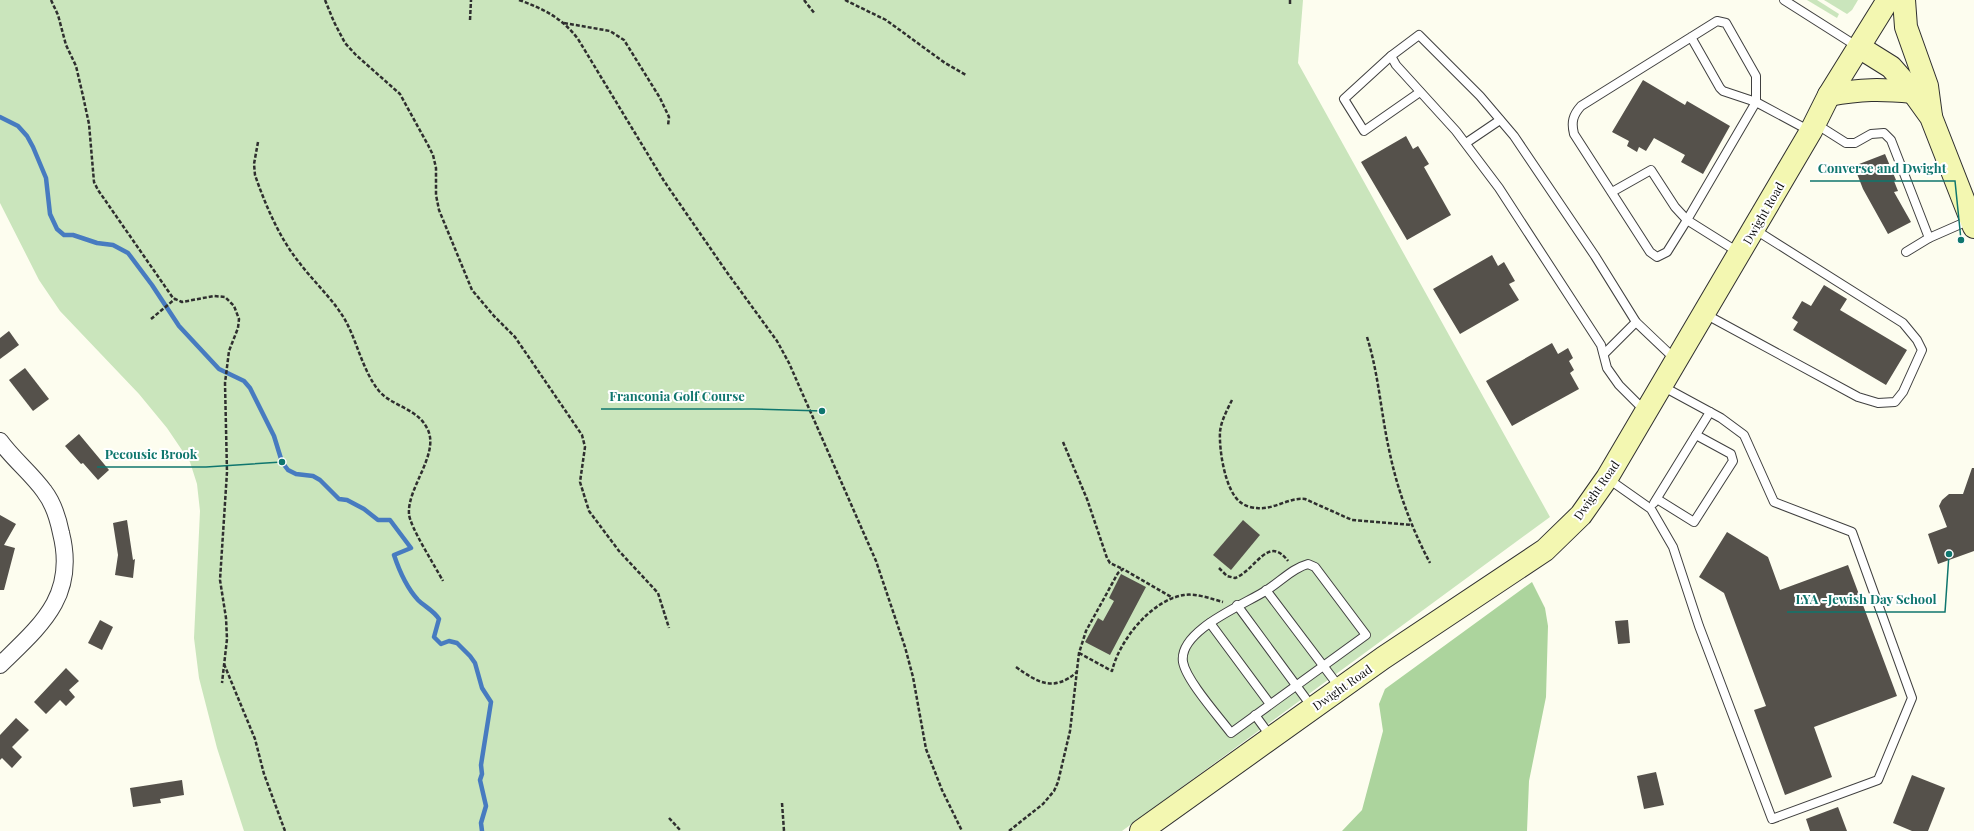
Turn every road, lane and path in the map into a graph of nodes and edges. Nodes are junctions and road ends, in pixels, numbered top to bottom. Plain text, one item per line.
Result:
1 (51, 0) edge
2 (325, 0) edge
3 (472, 0) edge
4 (519, 0) edge
5 (804, 0) edge
6 (845, 0) edge
7 (1290, 0) edge
8 (1784, 0) edge
9 (1888, 0) edge
10 (1904, 0) edge
11 (1290, 6) dead end
12 (816, 14) dead end
13 (470, 20) dead end
14 (564, 23) junction
15 (1691, 37) junction
16 (1859, 47) junction
17 (1392, 56) junction
18 (966, 75) dead end
19 (1420, 92) junction
20 (1913, 92) junction
21 (1829, 95) junction
22 (1756, 102) junction
23 (1931, 117) junction
24 (1500, 120) junction
25 (668, 126) dead end
26 (1813, 127) junction
27 (258, 142) dead end
28 (1466, 143) junction
29 (1612, 192) junction
30 (1687, 220) junction
31 (1973, 224) edge
32 (1754, 229) junction
33 (1929, 238) junction
34 (1906, 252) dead end
35 (1740, 254) junction
36 (174, 299) junction
37 (1704, 314) junction
38 (151, 319) dead end
39 (1636, 322) junction
40 (1367, 337) dead end
41 (1604, 354) junction
42 (1676, 361) junction
43 (1662, 385) junction
44 (1232, 400) dead end
45 (1646, 412) junction
46 (1710, 412) junction
47 (1696, 435) junction
48 (0, 441) edge
49 (1063, 442) dead end
50 (1607, 478) junction
51 (1657, 499) junction
52 (1651, 509) junction
53 (1412, 525) junction
54 (1430, 563) dead end
55 (1219, 568) dead end
56 (1123, 569) junction
57 (1295, 570) junction
58 (442, 581) dead end
59 (1266, 590) junction
60 (1173, 598) junction
61 (1237, 605) junction
62 (1210, 623) junction
63 (669, 628) dead end
64 (1079, 653) junction
65 (224, 664) junction
66 (0, 665) edge
67 (1323, 666) junction
68 (1016, 667) dead end
69 (1077, 672) junction
70 (222, 683) dead end
71 (1296, 685) junction
72 (1340, 688) junction
73 (1270, 704) junction
74 (1313, 708) junction
75 (1255, 715) junction
76 (1271, 738) junction
77 (782, 803) dead end
78 (669, 818) dead end
79 (285, 831) edge
80 (681, 831) edge
81 (784, 831) edge
82 (962, 831) edge
83 (1009, 831) edge
84 (1141, 831) edge

1 - 36 path
2 - 63 path
3 - 13 path
4 - 14 path
5 - 12 path
6 - 18 path
7 - 11 path
8 - 16 lane
9 - 16 main road, Dwight Road
10 - 23 main road
14 - 25 path
14 - 82 path
15 - 22 lane
15 - 22 lane
15 - 29 lane
16 - 20 main road
16 - 21 main road, Dwight Road
17 - 19 lane
17 - 19 lane
17 - 24 lane
19 - 28 lane
20 - 21 main road
20 - 23 main road
21 - 26 main road, Dwight Road
22 - 26 lane
22 - 30 lane
23 - 31 main road
24 - 28 lane
24 - 39 lane
26 - 32 main road, Dwight Road
26 - 33 lane
27 - 58 path
28 - 41 lane
29 - 30 lane
29 - 30 lane
30 - 35 lane
31 - 33 lane
32 - 35 main road, Dwight Road
32 - 37 lane
33 - 34 lane
35 - 37 main road, Dwight Road
36 - 38 path
36 - 65 path
37 - 42 main road, Dwight Road
39 - 41 lane
39 - 42 lane
40 - 53 path
41 - 45 lane
42 - 43 main road, Dwight Road
43 - 45 main road, Dwight Road
43 - 46 lane
44 - 53 path
45 - 50 main road, Dwight Road
46 - 47 lane
46 - 52 lane
47 - 51 lane
47 - 51 lane
48 - 66 street
49 - 56 path
50 - 52 lane
50 - 72 main road, Dwight Road
51 - 52 lane
53 - 54 path
55 - 57 path
56 - 60 path
56 - 64 path
57 - 59 lane
57 - 67 lane
59 - 61 lane
59 - 67 lane
60 - 61 path
60 - 64 path
61 - 62 lane
61 - 71 lane
62 - 73 lane
62 - 75 lane
64 - 69 path
65 - 70 path
65 - 79 path
67 - 71 lane
67 - 72 lane
68 - 69 path
69 - 83 path
71 - 73 lane
71 - 74 lane
72 - 74 main road, Dwight Road
73 - 75 lane
74 - 76 main road, Dwight Road
75 - 76 lane
76 - 84 main road, Dwight Road
77 - 81 path
78 - 80 path

